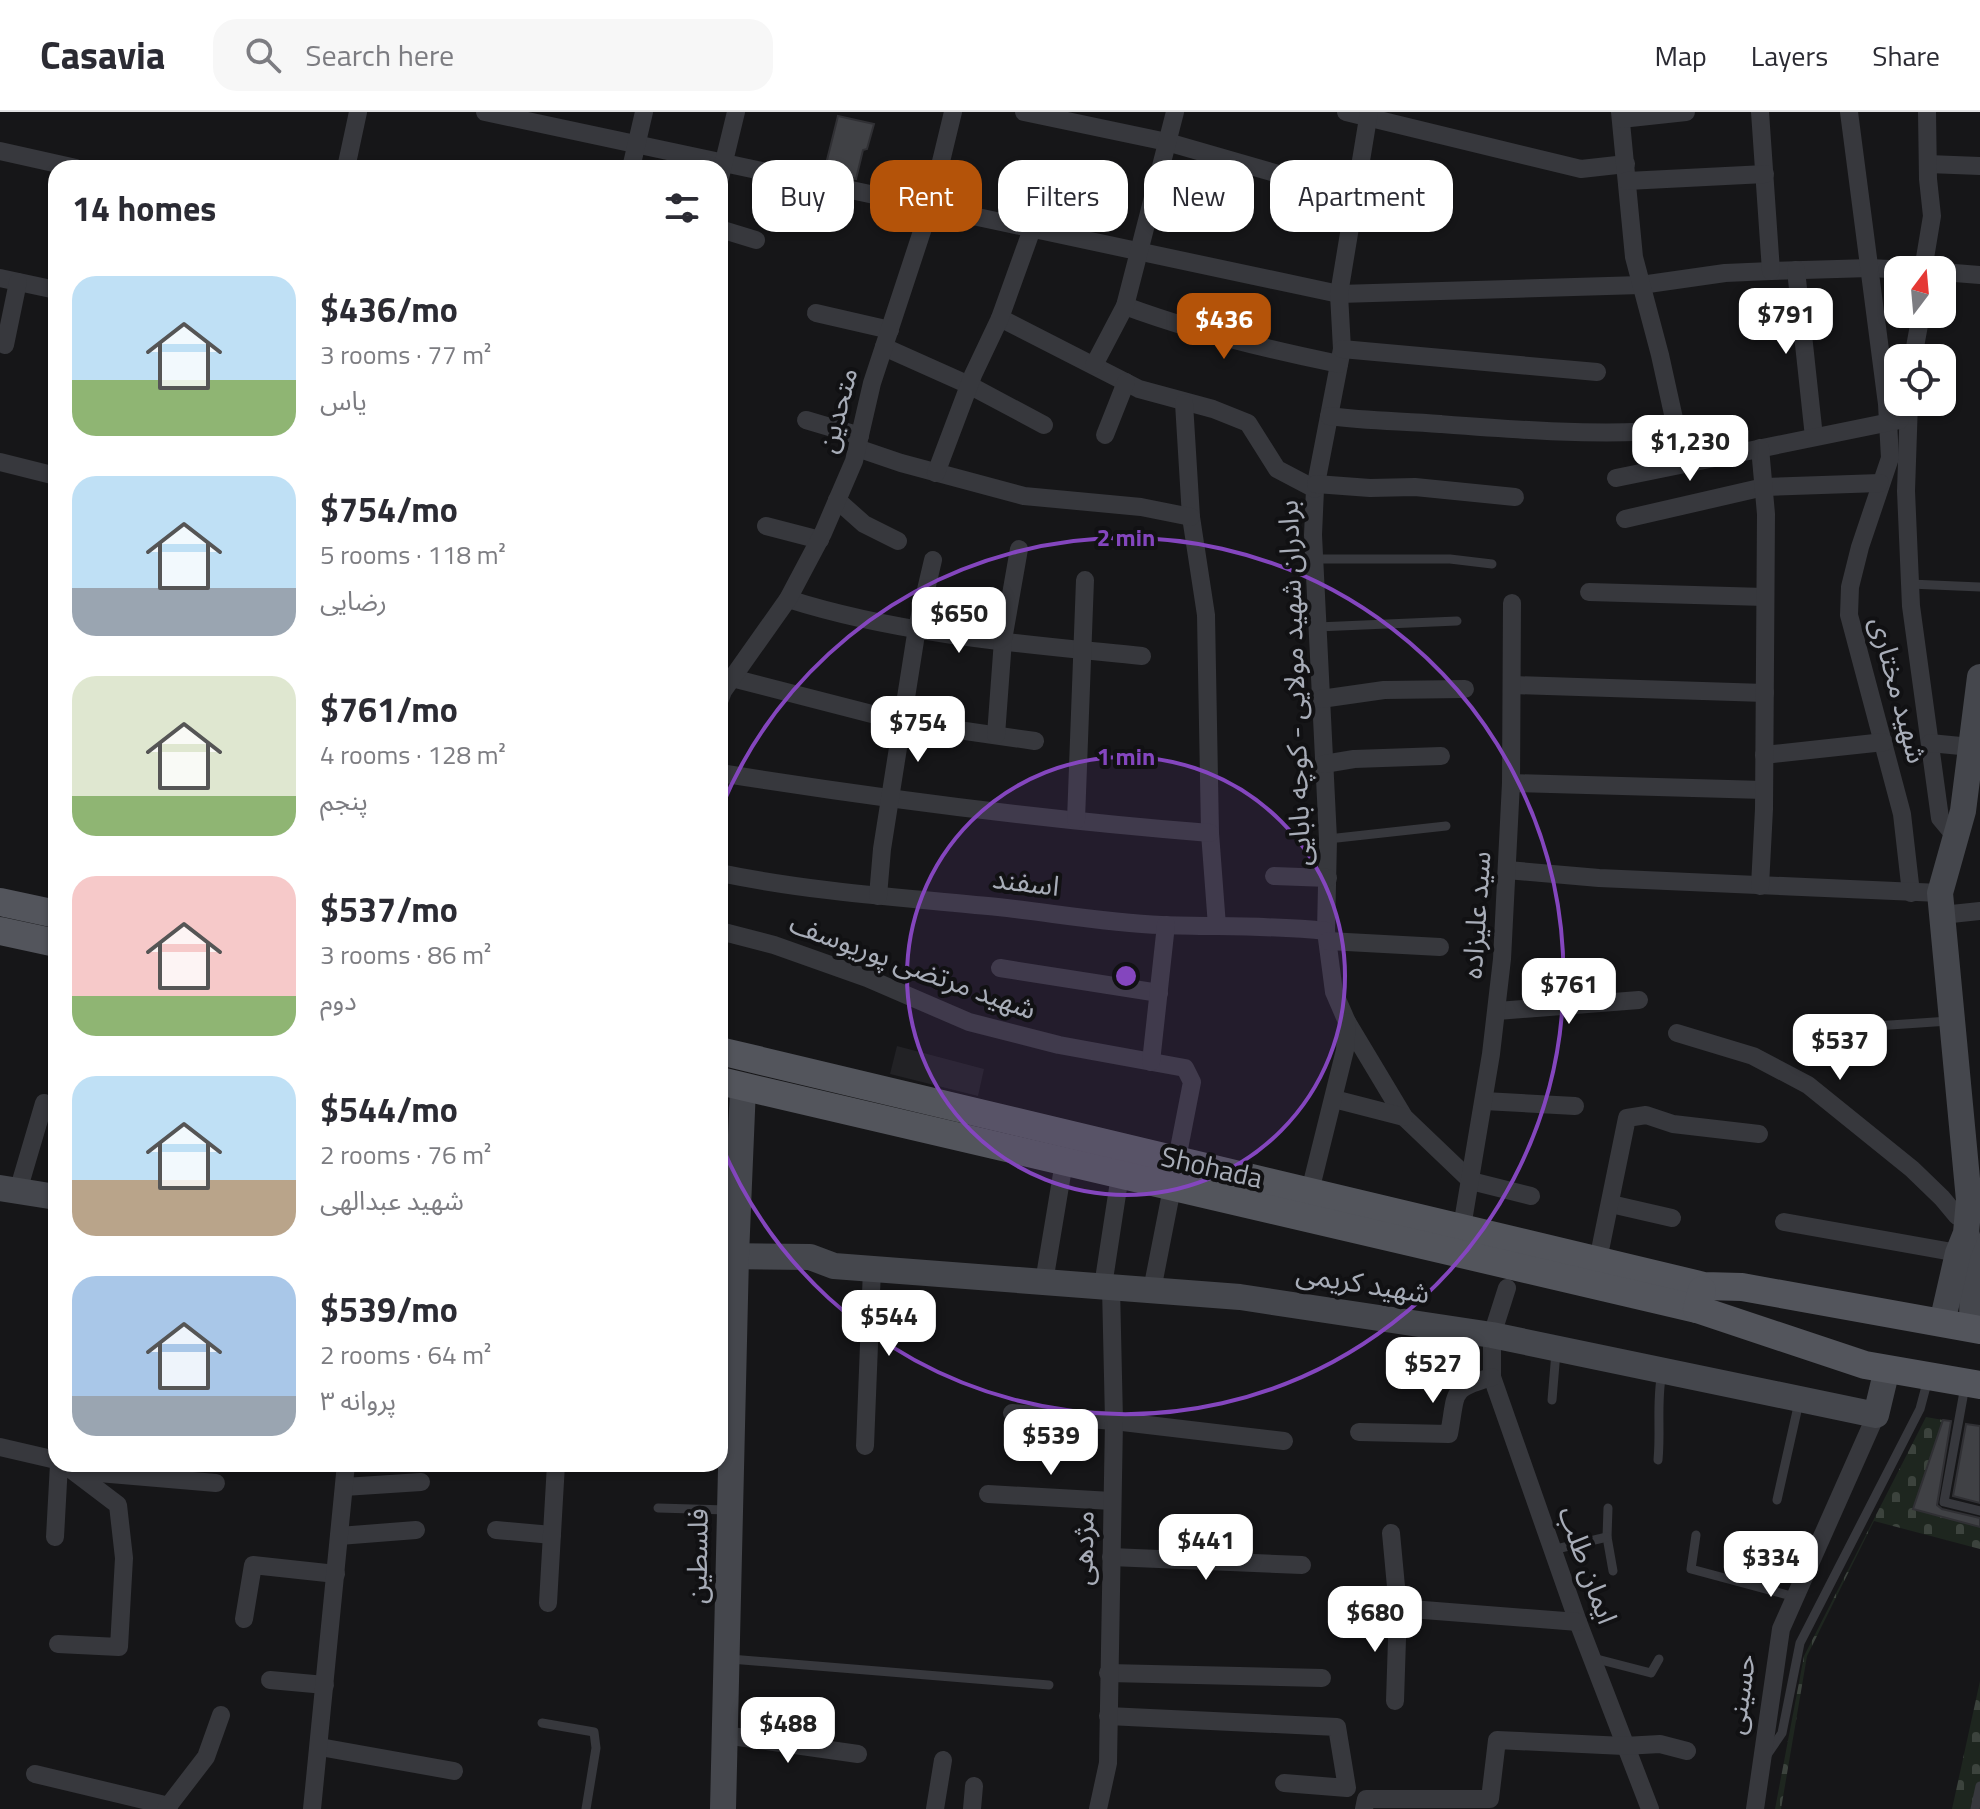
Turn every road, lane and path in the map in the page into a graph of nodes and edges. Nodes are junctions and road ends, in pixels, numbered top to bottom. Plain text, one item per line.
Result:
1 (358, 112) edge
2 (485, 112) edge
3 (644, 112) edge
4 (736, 112) edge
5 (953, 112) edge
6 (1024, 112) edge
7 (1175, 112) edge
8 (1346, 112) edge
9 (1686, 112) edge
10 (1760, 112) edge
11 (1849, 112) edge
12 (1927, 112) edge
13 (1368, 115) edge
14 (1621, 115) edge
15 (1167, 142) junction
16 (636, 144) junction
17 (0, 151) edge
18 (348, 160) edge
19 (633, 160) edge
20 (689, 160) edge
21 (724, 160) edge
22 (941, 160) edge
23 (1360, 160) edge
24 (48, 162) edge
25 (1928, 164) junction
26 (1980, 166) edge
27 (728, 171) edge
28 (1270, 173) edge
29 (1627, 173) junction
30 (1765, 174) junction
31 (870, 196) edge
32 (728, 231) edge
33 (922, 232) edge
34 (1031, 232) edge
35 (1046, 232) edge
36 (1348, 232) edge
37 (756, 240) dead end
38 (1140, 252) junction
39 (1925, 256) edge
40 (1870, 268) junction
41 (1884, 269) edge
42 (1796, 270) junction
43 (1771, 271) junction
44 (1956, 273) edge
45 (1980, 275) edge
46 (9, 280) edge
47 (1641, 285) junction
48 (48, 288) edge
49 (1339, 294) junction
50 (1125, 306) junction
51 (816, 313) dead end
52 (1000, 318) junction
53 (887, 339) junction
54 (5, 345) dead end
55 (1340, 356) junction
56 (1094, 365) junction
57 (1597, 372) dead end
58 (1126, 382) junction
59 (969, 385) junction
60 (1184, 403) junction
61 (1329, 416) junction
62 (1899, 416) edge
63 (1909, 416) edge
64 (806, 420) dead end
65 (1888, 422) junction
66 (1044, 425) dead end
67 (1676, 430) junction
68 (1105, 435) dead end
69 (1814, 437) junction
70 (859, 442) junction
71 (1760, 448) junction
72 (0, 462) edge
73 (1684, 464) junction
74 (936, 473) junction
75 (48, 474) edge
76 (1616, 478) dead end
77 (1880, 483) junction
78 (1316, 486) junction
79 (1764, 487) junction
80 (1515, 497) dead end
81 (837, 500) junction
82 (1191, 517) junction
83 (1625, 519) dead end
84 (766, 526) dead end
85 (820, 540) junction
86 (898, 541) dead end
87 (1019, 549) dead end
88 (1314, 559) junction
89 (933, 560) dead end
90 (1492, 564) dead end
91 (1085, 580) dead end
92 (1910, 584) junction
93 (1980, 587) edge
94 (1589, 592) dead end
95 (1765, 597) junction
96 (788, 599) junction
97 (1512, 603) dead end
98 (1457, 621) dead end
99 (1317, 627) junction
100 (917, 628) junction
101 (1003, 640) junction
102 (1083, 650) junction
103 (1142, 656) dead end
104 (1980, 677) edge
105 (732, 678) junction
106 (728, 685) edge
107 (1513, 685) junction
108 (1465, 689) dead end
109 (1765, 693) junction
110 (1321, 699) junction
111 (903, 722) junction
112 (996, 735) junction
113 (1035, 741) dead end
114 (1884, 742) junction
115 (1930, 743) junction
116 (1971, 747) junction
117 (1764, 755) junction
118 (1441, 756) dead end
119 (1324, 764) junction
120 (728, 774) edge
121 (1511, 783) junction
122 (1764, 790) junction
123 (891, 800) junction
124 (1076, 820) junction
125 (1446, 826) dead end
126 (1210, 833) junction
127 (1955, 836) junction
128 (1328, 839) junction
129 (1507, 870) junction
130 (728, 875) edge
131 (1274, 876) dead end
132 (1328, 878) junction
133 (1760, 886) junction
134 (1911, 893) junction
135 (878, 896) junction
136 (0, 902) edge
137 (1941, 904) junction
138 (1980, 911) edge
139 (48, 912) edge
140 (1166, 925) junction
141 (1217, 926) junction
142 (0, 931) edge
143 (728, 933) edge
144 (1327, 936) junction
145 (48, 941) edge
146 (1440, 947) dead end
147 (1000, 968) dead end
148 (1159, 993) junction
149 (1639, 1000) dead end
150 (1497, 1011) junction
151 (1952, 1021) junction
152 (1347, 1022) junction
153 (1861, 1027) dead end
154 (1677, 1033) dead end
155 (728, 1053) edge
156 (1151, 1062) junction
157 (732, 1084) edge
158 (1334, 1099) junction
159 (1484, 1101) junction
160 (44, 1103) dead end
161 (1575, 1106) dead end
162 (1404, 1117) junction
163 (1759, 1134) dead end
164 (1177, 1159) junction
165 (1064, 1162) junction
166 (1120, 1175) junction
167 (1471, 1181) junction
168 (1172, 1188) junction
169 (9, 1190) edge
170 (1310, 1191) junction
171 (48, 1196) edge
172 (1531, 1196) dead end
173 (1611, 1204) junction
174 (1672, 1218) dead end
175 (1784, 1222) dead end
176 (1462, 1227) junction
177 (1964, 1234) junction
178 (1598, 1260) junction
179 (728, 1263) edge
180 (872, 1269) junction
181 (1044, 1282) junction
182 (1641, 1283) junction
183 (1107, 1287) junction
184 (1507, 1288) dead end
185 (1152, 1290) junction
186 (1700, 1297) junction
187 (1942, 1323) junction
188 (1976, 1329) edge
189 (1492, 1335) junction
190 (1557, 1348) junction
191 (1876, 1367) junction
192 (1662, 1370) junction
193 (1929, 1376) junction
194 (1492, 1377) junction
195 (1973, 1384) edge
196 (1800, 1398) junction
197 (1552, 1400) dead end
198 (1012, 1413) dead end
199 (1876, 1415) junction
200 (1114, 1421) junction
201 (1359, 1432) dead end
202 (1284, 1441) dead end
203 (865, 1446) dead end
204 (0, 1447) edge
205 (1658, 1460) dead end
206 (48, 1461) edge
207 (62, 1472) edge
208 (73, 1472) edge
209 (122, 1472) edge
210 (345, 1472) edge
211 (556, 1472) edge
212 (421, 1482) dead end
213 (216, 1483) dead end
214 (344, 1487) junction
215 (988, 1494) dead end
216 (1777, 1500) dead end
217 (1112, 1501) junction
218 (658, 1508) dead end
219 (1608, 1508) dead end
220 (730, 1510) junction
221 (1980, 1511) edge
222 (416, 1530) dead end
223 (496, 1530) dead end
224 (1391, 1533) dead end
225 (552, 1535) junction
226 (1696, 1535) dead end
227 (339, 1536) junction
228 (55, 1537) dead end
229 (1607, 1537) junction
230 (1552, 1550) junction
231 (1111, 1557) junction
232 (1302, 1565) dead end
233 (1613, 1571) dead end
234 (336, 1574) junction
235 (1795, 1597) junction
236 (548, 1603) dead end
237 (1398, 1608) junction
238 (244, 1619) dead end
239 (1578, 1622) junction
240 (58, 1644) dead end
241 (1591, 1658) junction
242 (727, 1659) junction
243 (1659, 1659) dead end
244 (1108, 1673) junction
245 (1322, 1678) dead end
246 (270, 1680) dead end
247 (325, 1685) junction
248 (1049, 1685) dead end
249 (1395, 1701) dead end
250 (221, 1715) dead end
251 (1108, 1716) junction
252 (542, 1723) dead end
253 (724, 1735) junction
254 (1624, 1746) junction
255 (320, 1747) junction
256 (1687, 1751) dead end
257 (858, 1754) dead end
258 (943, 1760) dead end
259 (1762, 1762) junction
260 (454, 1771) dead end
261 (35, 1774) dead end
262 (1284, 1783) dead end
263 (974, 1786) dead end
264 (1980, 1786) edge
265 (1977, 1803) edge
266 (167, 1807) edge
267 (312, 1809) edge
268 (586, 1809) edge
269 (723, 1809) edge
270 (935, 1809) edge
271 (972, 1809) edge
272 (1098, 1809) edge
273 (1364, 1809) edge
274 (1650, 1809) edge
275 (1755, 1809) edge

1 - 18 street
2 - 16 street
3 - 16 street
4 - 21 street
5 - 22 street, متحدین
6 - 15 street
7 - 15 street
8 - 13 street
9 - 14 street
10 - 30 street
11 - 40 street, شهید مختاری
12 - 25 street
13 - 23 street, برادران شهید مولایی - کوچه بابایی
13 - 29 street
14 - 29 street
15 - 28 street
15 - 38 street
16 - 19 street
16 - 20 street
17 - 24 street
25 - 26 street
25 - 39 street
27 - 31 street
29 - 30 street
29 - 47 street
30 - 43 street
32 - 37 street
33 - 53 street, متحدین
34 - 52 street
35 - 38 street
36 - 49 street, برادران شهید مولایی - کوچه بابایی
38 - 49 street
38 - 50 street
40 - 41 street
40 - 42 street
40 - 65 street, شهید مختاری
42 - 43 street
42 - 69 street
43 - 47 street
44 - 45 street
46 - 48 street
46 - 54 street
47 - 49 street
47 - 67 street
49 - 55 street, برادران شهید مولایی - کوچه بابایی
50 - 55 street
50 - 56 street
51 - 53 street
52 - 56 street
52 - 59 street
53 - 59 street
53 - 70 street, متحدین
55 - 57 street
55 - 61 street, برادران شهید مولایی - کوچه بابایی
56 - 58 street
58 - 60 street
58 - 68 street
59 - 66 street
59 - 74 street
60 - 78 street
60 - 82 street
61 - 67 street
61 - 78 street, برادران شهید مولایی - کوچه بابایی
62 - 65 street
63 - 92 street
64 - 70 street
65 - 69 street
65 - 77 street, شهید مختاری
67 - 73 street
69 - 71 street
70 - 74 street
70 - 81 street, متحدین
71 - 73 street
71 - 79 street
72 - 75 street
73 - 76 street
74 - 82 street
77 - 79 street
77 - 114 street, شهید مختاری
78 - 80 street
78 - 88 street, برادران شهید مولایی - کوچه بابایی
79 - 83 street
79 - 95 street
81 - 85 street, متحدین
81 - 86 street
82 - 126 street
84 - 85 street
85 - 96 street, متحدین
87 - 101 street
88 - 90 lane
88 - 99 street, برادران شهید مولایی - کوچه بابایی
89 - 100 street
91 - 102 street
92 - 93 lane
92 - 115 street
94 - 95 street
95 - 109 street
96 - 100 street
96 - 105 street, متحدین
97 - 107 street, سید علیزاده
98 - 99 lane
99 - 110 street, برادران شهید مولایی - کوچه بابایی
100 - 101 street
100 - 111 street
101 - 102 street
101 - 112 street
102 - 103 street
102 - 124 street
104 - 116 main road
105 - 106 street, متحدین
105 - 111 street
107 - 109 street
107 - 121 street, سید علیزاده
108 - 110 street
109 - 117 street
110 - 119 street, برادران شهید مولایی - کوچه بابایی
111 - 112 street
111 - 123 street
112 - 113 street
114 - 117 street
114 - 134 street, شهید مختاری
115 - 116 street
115 - 127 street
116 - 127 main road
117 - 122 street
118 - 119 street
119 - 128 street, برادران شهید مولایی - کوچه بابایی
120 - 123 street
121 - 122 street
121 - 129 street, سید علیزاده
122 - 133 street
123 - 124 street
123 - 135 street
124 - 126 street
125 - 128 lane
126 - 141 street
127 - 137 main road
128 - 132 street, برادران شهید مولایی - کوچه بابایی
129 - 133 street
129 - 150 street, سید علیزاده
130 - 135 street, اسفند
131 - 132 street
132 - 144 street, برادران شهید مولایی - کوچه بابایی
133 - 134 street
134 - 137 street
135 - 140 street, اسفند
136 - 139 main road
137 - 138 street
137 - 151 main road
140 - 141 street, اسفند
140 - 148 street
141 - 144 street, اسفند
142 - 145 main road
143 - 156 street, شهید مرتضی پوریوسف
144 - 146 street, اسفند
144 - 152 street, برادران شهید مولایی - کوچه بابایی
147 - 148 street
148 - 156 street
149 - 150 street
150 - 159 street, سید علیزاده
151 - 153 lane
151 - 177 main road
152 - 158 street
152 - 162 street, برادران شهید مولایی - کوچه بابایی
154 - 177 street
155 - 164 main road, Shohada
156 - 164 street, شهید مرتضی پوریوسف
157 - 165 main road, Shohada
157 - 179 main road, فلسطین
158 - 162 street
158 - 170 street
159 - 161 street
159 - 167 street, سید علیزاده
160 - 169 street
162 - 167 street
163 - 173 street
164 - 170 main road, Shohada
165 - 166 main road, Shohada
165 - 181 street
166 - 168 main road, Shohada
166 - 183 street, مژدهی
167 - 172 street
167 - 176 street, سید علیزاده
168 - 182 main road, Shohada
168 - 185 street
169 - 171 main road
170 - 176 main road, Shohada
173 - 174 street
173 - 178 street
175 - 177 street
176 - 178 main road, Shohada
177 - 187 main road
177 - 188 main road
178 - 182 main road, Shohada
179 - 180 main road, شهید کریمی
179 - 220 main road, فلسطین
180 - 181 main road, شهید کریمی
180 - 203 street
181 - 183 main road, شهید کریمی
182 - 186 main road, Shohada
183 - 185 main road, شهید کریمی
183 - 200 street, مژدهی
184 - 189 street, ایمان طلب
185 - 189 main road, شهید کریمی
186 - 187 main road
186 - 191 main road
187 - 188 main road
189 - 190 main road, شهید کریمی
189 - 194 street, ایمان طلب
190 - 192 main road, شهید کریمی
190 - 197 lane
191 - 193 main road
191 - 199 main road, حسینی
192 - 196 main road, شهید کریمی
192 - 205 lane
193 - 195 main road
193 - 259 lane
194 - 201 street
194 - 230 street, ایمان طلب
195 - 221 lane
196 - 199 main road, شهید کریمی
196 - 216 lane
198 - 200 street
199 - 235 street, حسینی
200 - 202 street
200 - 217 street, مژدهی
204 - 206 street
207 - 228 street
208 - 240 street
209 - 213 street
210 - 214 street
211 - 225 street
212 - 214 street
214 - 227 street
215 - 217 street
217 - 231 street, مژدهی
218 - 220 lane
219 - 229 lane
220 - 242 main road, فلسطین
222 - 227 street
223 - 225 street
224 - 237 street
225 - 236 street
226 - 235 lane
227 - 234 street
229 - 230 lane
229 - 233 lane
230 - 239 street, ایمان طلب
231 - 232 street
231 - 244 street, مژدهی
234 - 238 street
234 - 247 street
235 - 259 street, حسینی
237 - 239 street
237 - 249 street
239 - 241 street, ایمان طلب
241 - 243 lane
241 - 254 street, ایمان طلب
242 - 248 lane
242 - 253 main road, فلسطین
244 - 245 street
244 - 251 street, مژدهی
246 - 247 street
247 - 255 street
250 - 266 street
251 - 262 street
251 - 272 street, مژدهی
252 - 268 lane
253 - 257 street
253 - 269 main road, فلسطین
254 - 256 street
254 - 273 street
254 - 274 street, ایمان طلب
255 - 260 street
255 - 267 street
258 - 270 street
259 - 275 street, حسینی
261 - 266 street
263 - 271 street
264 - 265 lane

